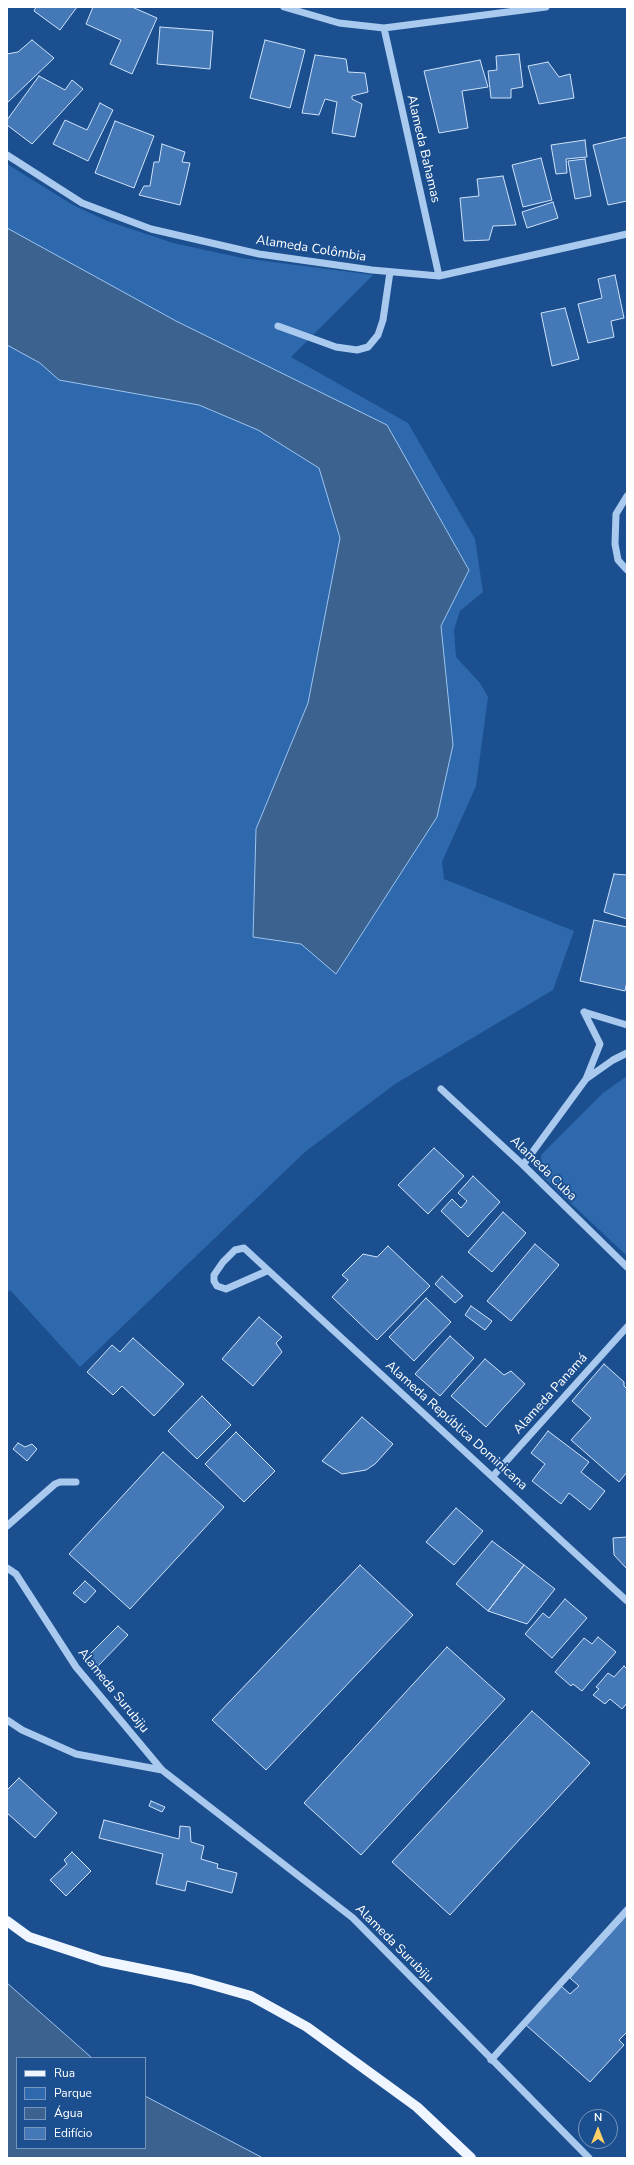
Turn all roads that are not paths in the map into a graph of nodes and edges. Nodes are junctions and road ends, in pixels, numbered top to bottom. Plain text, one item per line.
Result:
1 (284, 7) edge
2 (546, 7) edge
3 (384, 28) junction
4 (7, 155) edge
5 (627, 234) edge
6 (390, 272) junction
7 (439, 276) junction
8 (278, 326) dead end
9 (627, 496) edge
10 (627, 570) edge
11 (627, 1025) edge
12 (627, 1053) edge
13 (586, 1080) junction
14 (441, 1089) dead end
15 (523, 1165) junction
16 (627, 1267) edge
17 (267, 1271) junction
18 (627, 1327) edge
19 (493, 1476) junction
20 (76, 1482) dead end
21 (7, 1526) edge
22 (7, 1568) edge
23 (627, 1601) edge
24 (7, 1720) edge
25 (162, 1770) junction
26 (627, 1910) edge
27 (7, 1921) edge
28 (491, 2060) junction
29 (471, 2158) edge
30 (589, 2158) edge

1 - 3 street
2 - 3 street
3 - 7 street, Alameda Bahamas
4 - 6 street, Alameda Colômbia
5 - 7 street, Alameda Colômbia
6 - 7 street, Alameda Colômbia
6 - 8 street
9 - 10 street
11 - 13 street
12 - 13 street
13 - 15 street
14 - 15 street, Alameda Cuba
15 - 16 street, Alameda Cuba
17 - 17 street, Alameda República Dominicana
17 - 19 street, Alameda República Dominicana
18 - 19 street, Alameda Panamá
19 - 23 street, Alameda República Dominicana
20 - 21 street
22 - 25 street, Alameda Surubiju
24 - 25 street, Alameda Surubiju
25 - 28 street, Alameda Surubiju
26 - 28 street
27 - 29 main road
28 - 30 street, Alameda Surubiju

